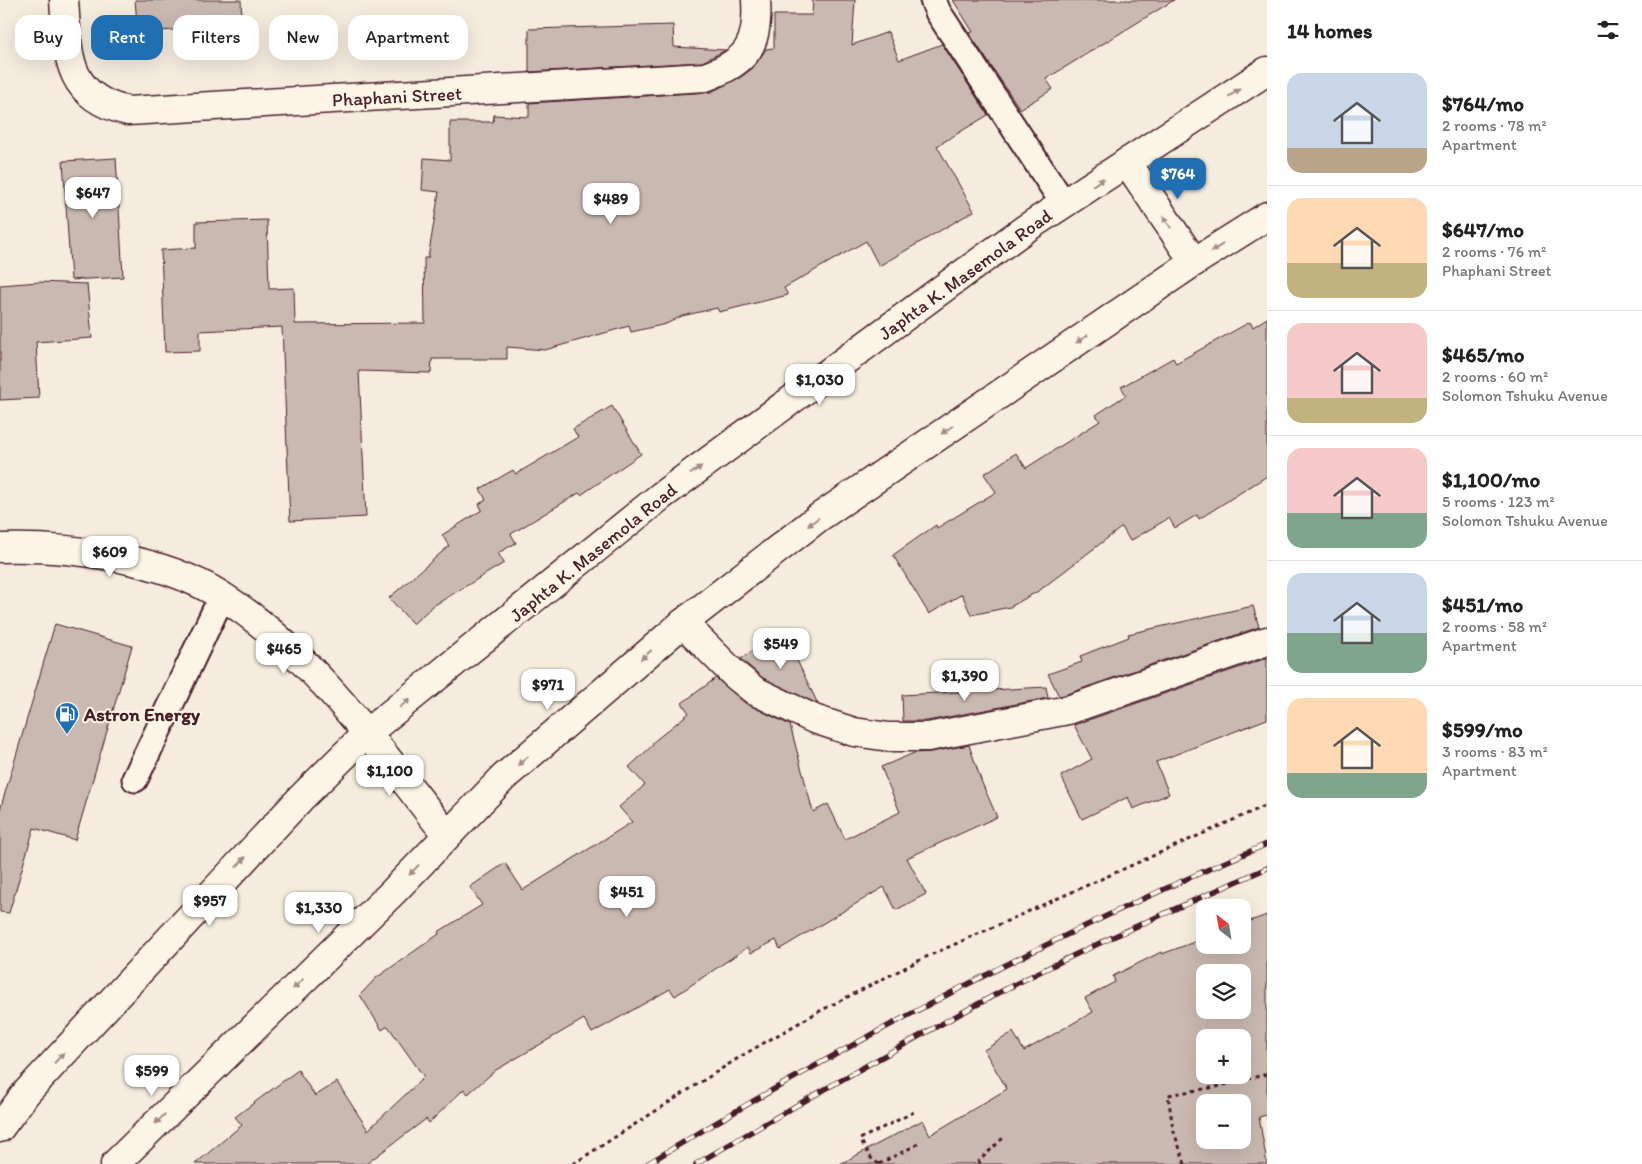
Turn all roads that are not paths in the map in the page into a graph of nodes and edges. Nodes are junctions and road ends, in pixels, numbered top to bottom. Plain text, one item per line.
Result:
1 (64, 0) edge
2 (756, 0) edge
3 (933, 0) edge
4 (1267, 71) edge
5 (1127, 162) junction
6 (1064, 204) junction
7 (1267, 216) edge
8 (1194, 262) junction
9 (0, 548) edge
10 (222, 596) junction
11 (683, 623) junction
12 (1267, 641) edge
13 (367, 733) junction
14 (135, 780) dead end
15 (447, 835) junction
16 (0, 1128) edge
17 (115, 1164) edge

1 - 2 main road, Phaphani Street
3 - 6 lane
5 -> 4 main road, Japhta K. Masemola Road
6 -> 5 main road, Japhta K. Masemola Road
8 -> 5 main road
13 -> 6 main road, Japhta K. Masemola Road
7 -> 8 main road
8 -> 11 main road
9 - 10 main road
10 - 13 main road
10 - 14 lane
11 - 12 main road
11 -> 15 main road
13 - 15 main road
16 -> 13 main road, Japhta K. Masemola Road
15 -> 17 main road

